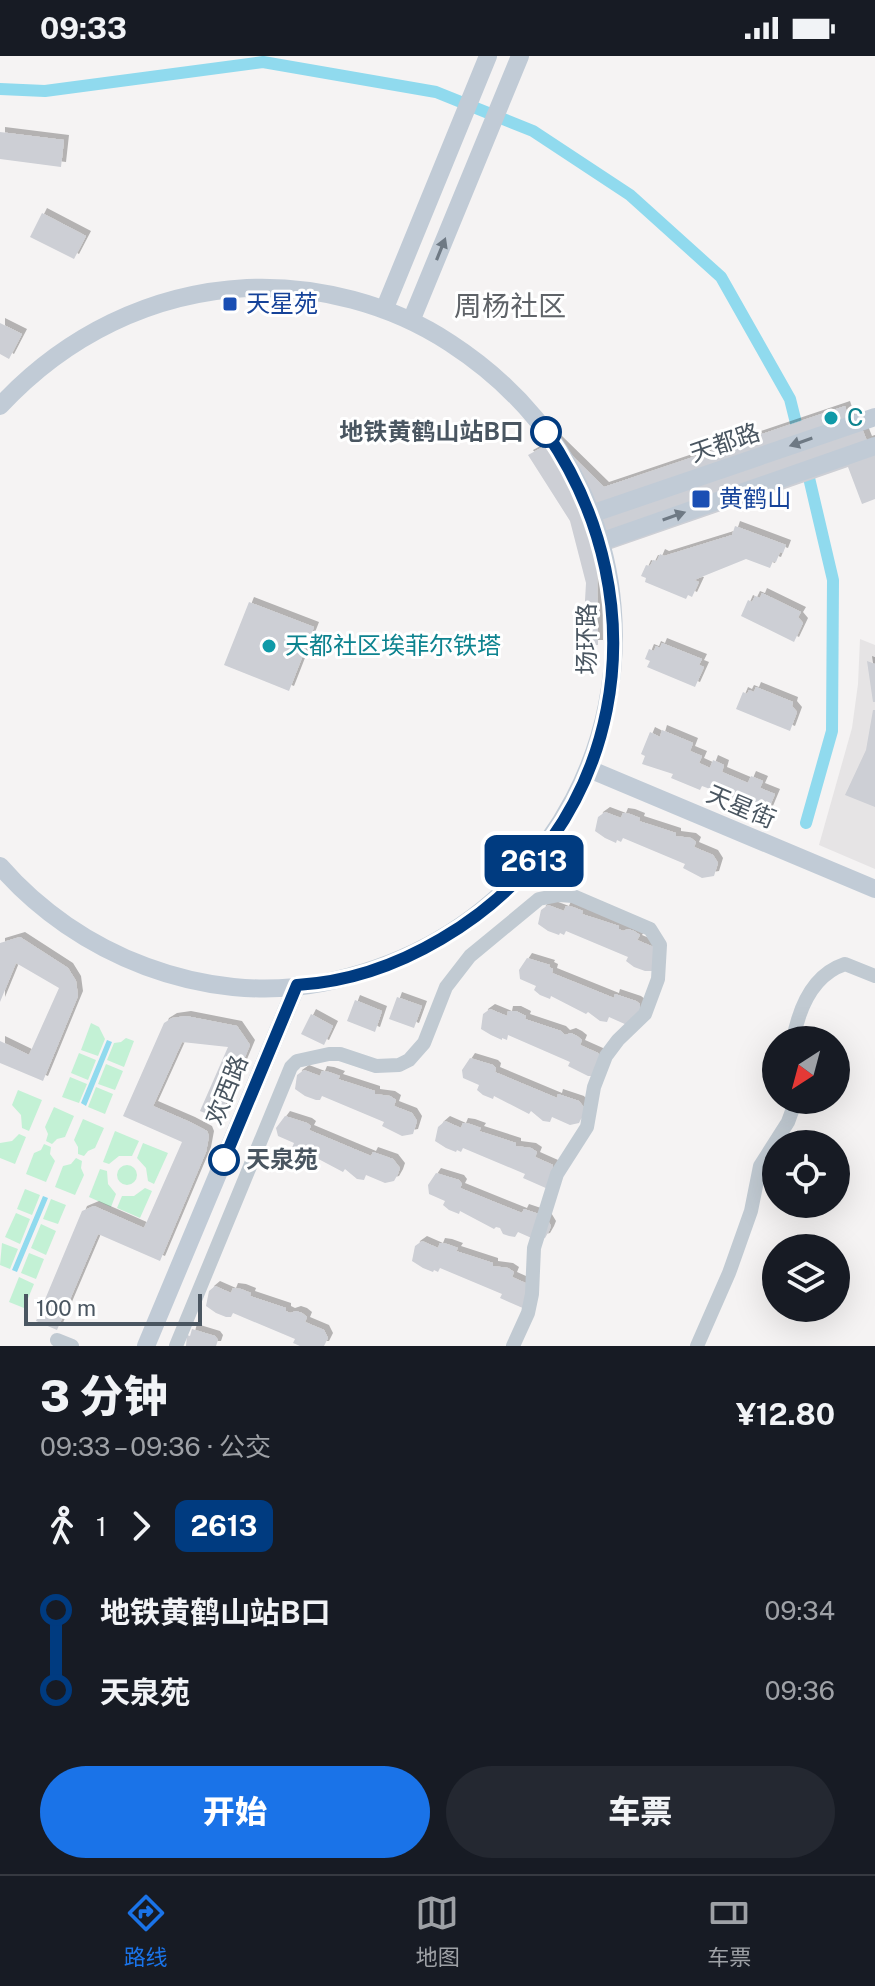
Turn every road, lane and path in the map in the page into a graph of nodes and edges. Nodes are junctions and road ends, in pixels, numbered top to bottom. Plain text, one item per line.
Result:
1 (488, 56) edge
2 (520, 56) edge
3 (384, 310) junction
4 (411, 321) junction
5 (0, 406) edge
6 (875, 417) edge
7 (875, 446) edge
8 (591, 514) junction
9 (600, 542) junction
10 (589, 769) junction
11 (0, 866) edge
12 (875, 889) edge
13 (875, 976) edge
14 (297, 985) junction
15 (796, 1026) edge
16 (791, 1114) edge
17 (211, 1193) junction
18 (235, 1201) junction
19 (57, 1340) dead end
20 (72, 1346) edge
21 (146, 1346) edge
22 (176, 1346) edge
23 (513, 1346) edge
24 (697, 1346) edge

1 - 3 main road
4 -> 2 main road
3 - 4 main road, 场环路
3 - 5 main road, 场环路
4 - 8 main road, 场环路
6 -> 8 main road, 天都路
9 -> 7 main road
8 - 9 main road, 场环路
9 - 10 main road, 场环路
10 - 12 main road, 天星街
10 - 14 main road, 场环路
11 - 14 main road, 场环路
13 - 15 street
14 - 17 main road, 欢西路
16 - 24 street
17 - 18 street
17 - 21 main road, 欢西路
18 - 22 street
18 - 23 street
19 - 20 street

